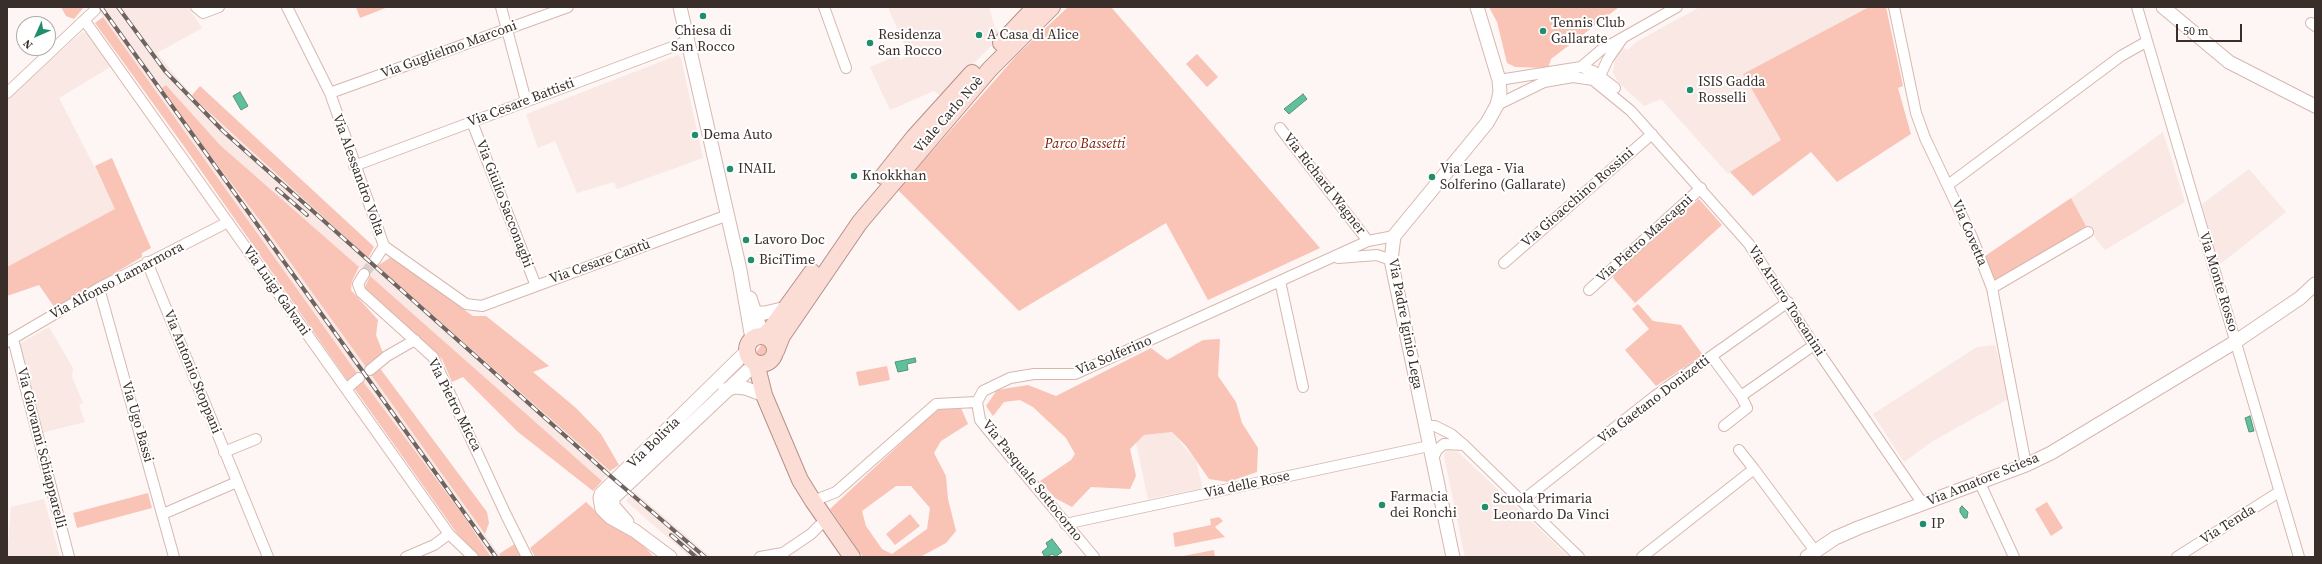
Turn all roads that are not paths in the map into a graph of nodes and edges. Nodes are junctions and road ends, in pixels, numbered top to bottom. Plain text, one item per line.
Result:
1 (219, 7) edge
2 (287, 7) edge
3 (501, 7) edge
4 (568, 7) edge
5 (680, 7) edge
6 (824, 7) edge
7 (1035, 7) edge
8 (1052, 7) edge
9 (1477, 7) edge
10 (1677, 7) edge
11 (1894, 7) edge
12 (2137, 7) edge
13 (2163, 7) edge
14 (95, 10) dead end
15 (199, 10) edge
16 (84, 20) junction
17 (506, 29) junction
18 (1625, 36) junction
19 (688, 41) junction
20 (2146, 42) junction
21 (1592, 57) junction
22 (1581, 67) junction
23 (846, 68) dead end
24 (1596, 77) junction
25 (1499, 80) junction
26 (7, 93) edge
27 (330, 93) junction
28 (526, 101) junction
29 (1497, 105) junction
30 (2315, 106) edge
31 (472, 122) junction
32 (1280, 128) dead end
33 (1652, 134) junction
34 (354, 166) junction
35 (1948, 185) junction
36 (1701, 188) junction
37 (728, 215) junction
38 (228, 222) junction
39 (2088, 232) dead end
40 (1394, 236) junction
41 (1368, 241) junction
42 (384, 246) junction
43 (375, 260) tunnel mouth
44 (1391, 260) junction
45 (1324, 261) junction
46 (147, 262) junction
47 (1504, 263) dead end
48 (364, 274) tunnel mouth
49 (742, 279) junction
50 (1280, 280) junction
51 (2315, 284) edge
52 (536, 286) junction
53 (99, 288) junction
54 (1992, 288) junction
55 (1589, 290) dead end
56 (1788, 302) junction
57 (472, 306) joint
58 (786, 308) junction
59 (756, 313) junction
60 (10, 340) edge
61 (415, 340) junction
62 (2235, 342) junction
63 (1814, 345) junction
64 (760, 351) junction
65 (1712, 357) junction
66 (370, 370) dead end
67 (359, 378) dead end
68 (1303, 387) dead end
69 (346, 389) junction
70 (725, 390) junction
71 (764, 395) junction
72 (1741, 396) junction
73 (977, 402) junction
74 (1425, 426) junction
75 (1724, 426) dead end
76 (778, 428) junction
77 (256, 439) dead end
78 (1464, 444) junction
79 (1429, 446) junction
80 (1739, 450) dead end
81 (224, 452) junction
82 (1432, 460) junction
83 (2026, 466) junction
84 (1754, 469) junction
85 (237, 482) junction
86 (1980, 483) junction
87 (2279, 492) junction
88 (812, 501) junction
89 (1522, 501) junction
90 (1923, 504) junction
91 (163, 514) junction
92 (826, 520) junction
93 (1065, 524) junction
94 (635, 531) junction
95 (449, 534) junction
96 (1811, 554) edge
97 (69, 557) edge
98 (174, 557) edge
99 (268, 557) edge
100 (406, 557) edge
101 (473, 557) edge
102 (527, 557) edge
103 (670, 557) edge
104 (760, 557) edge
105 (852, 557) edge
106 (1094, 557) edge
107 (1452, 557) edge
108 (1579, 557) edge
109 (1642, 557) edge
110 (2014, 557) edge
111 (2177, 557) edge
112 (2299, 557) edge

1 - 15 street
2 - 27 street, Via Alessandro Volta
3 - 17 street
4 - 17 street, Via Guglielmo Marconi
5 - 19 street
6 - 23 street
7 - 58 main road, Viale Carlo Noè
8 - 64 main road, Viale Carlo Noè
9 - 25 street
10 - 18 street
11 - 35 street, Via Covetta
12 - 20 street, Via Monte Rosso
13 - 30 street
14 - 16 street
16 - 26 street
16 - 38 street, Via Luigi Galvani
17 - 27 street, Via Guglielmo Marconi
17 - 28 street
18 - 21 street
18 - 24 street
19 - 28 street, Via Cesare Battisti
19 - 37 street
20 - 35 street
20 - 62 street, Via Monte Rosso
21 - 22 street
21 - 24 street
22 - 24 street
22 - 25 street
24 - 29 street
24 - 33 street, Via Arturo Toscanini
25 - 29 street
27 - 34 street, Via Alessandro Volta
28 - 31 street, Via Cesare Battisti
29 - 40 street
31 - 34 street, Via Cesare Battisti
31 - 52 street, Via Giulio Sacconaghi
32 - 41 street, Via Richard Wagner
33 - 36 street, Via Arturo Toscanini
33 - 47 street, Via Gioacchino Rossini
34 - 42 street, Via Alessandro Volta
35 - 54 street, Via Covetta
36 - 55 street, Via Pietro Mascagni
36 - 56 street, Via Arturo Toscanini
37 - 49 street
37 - 52 street, Via Cesare Cantù
38 - 46 street, Via Alfonso Lamarmora
38 - 69 street, Via Luigi Galvani
39 - 54 street
40 - 41 street, Via Solferino
40 - 44 street, Via Padre Iginio Lega
41 - 45 street, Via Solferino
42 - 43 street
42 - 57 street, Via Alessandro Volta
44 - 45 street, Via Solferino
44 - 74 street, Via Padre Iginio Lega
45 - 50 street, Via Solferino
46 - 53 street, Via Alfonso Lamarmora
46 - 81 street, Via Antonio Stoppani
48 - 61 street, Via Pietro Micca
49 - 59 street
49 - 64 street
50 - 68 street
50 - 73 street, Via Solferino
51 - 62 street, Via Amatore Sciesa
52 - 57 street, Via Cesare Cantù
53 - 60 street, Via Alfonso Lamarmora
53 - 91 street, Via Ugo Bassi
54 - 83 street, Via Covetta
56 - 63 street, Via Arturo Toscanini
56 - 65 street, Via Gaetano Donizetti
58 - 59 street
58 - 64 main road, Viale Carlo Noè
59 - 64 street
60 - 97 street, Via Giovanni Schiapparelli
61 - 66 street
61 - 102 street, Via Pietro Micca
62 - 83 street, Via Amatore Sciesa
62 - 87 street, Via Monte Rosso
63 - 72 street
63 - 90 street, Via Arturo Toscanini
64 - 70 street, Via Bolivia
64 - 71 main road
64 - 76 main road
64 - 94 street, Via Bolivia
65 - 72 street
65 - 89 street, Via Gaetano Donizetti
67 - 69 street
69 - 95 street, Via Luigi Galvani
70 - 71 street
70 - 94 street, Via Bolivia
71 - 76 main road
72 - 75 street
73 - 88 street
73 - 93 street, Via Pasquale Sottocorno
74 - 78 street
74 - 79 street, Via Padre Iginio Lega
76 - 88 main road
77 - 81 street
78 - 82 street
78 - 89 street
79 - 82 street, Via Padre Iginio Lega
79 - 93 street, Via delle Rose
80 - 84 street
81 - 85 street, Via Antonio Stoppani
82 - 107 street, Via Padre Iginio Lega
83 - 86 street, Via Amatore Sciesa
84 - 96 street
84 - 109 street
85 - 91 street
85 - 99 street, Via Antonio Stoppani
86 - 90 street, Via Amatore Sciesa
86 - 110 street
87 - 111 street, Via Tenda
87 - 112 street, Via Monte Rosso
88 - 92 main road
89 - 108 street
90 - 96 street, Via Amatore Sciesa
91 - 98 street, Via Ugo Bassi
92 - 104 street
92 - 105 main road
93 - 106 street, Via Pasquale Sottocorno
94 - 103 street, Via Bolivia
95 - 100 street
95 - 101 street, Via Luigi Galvani

